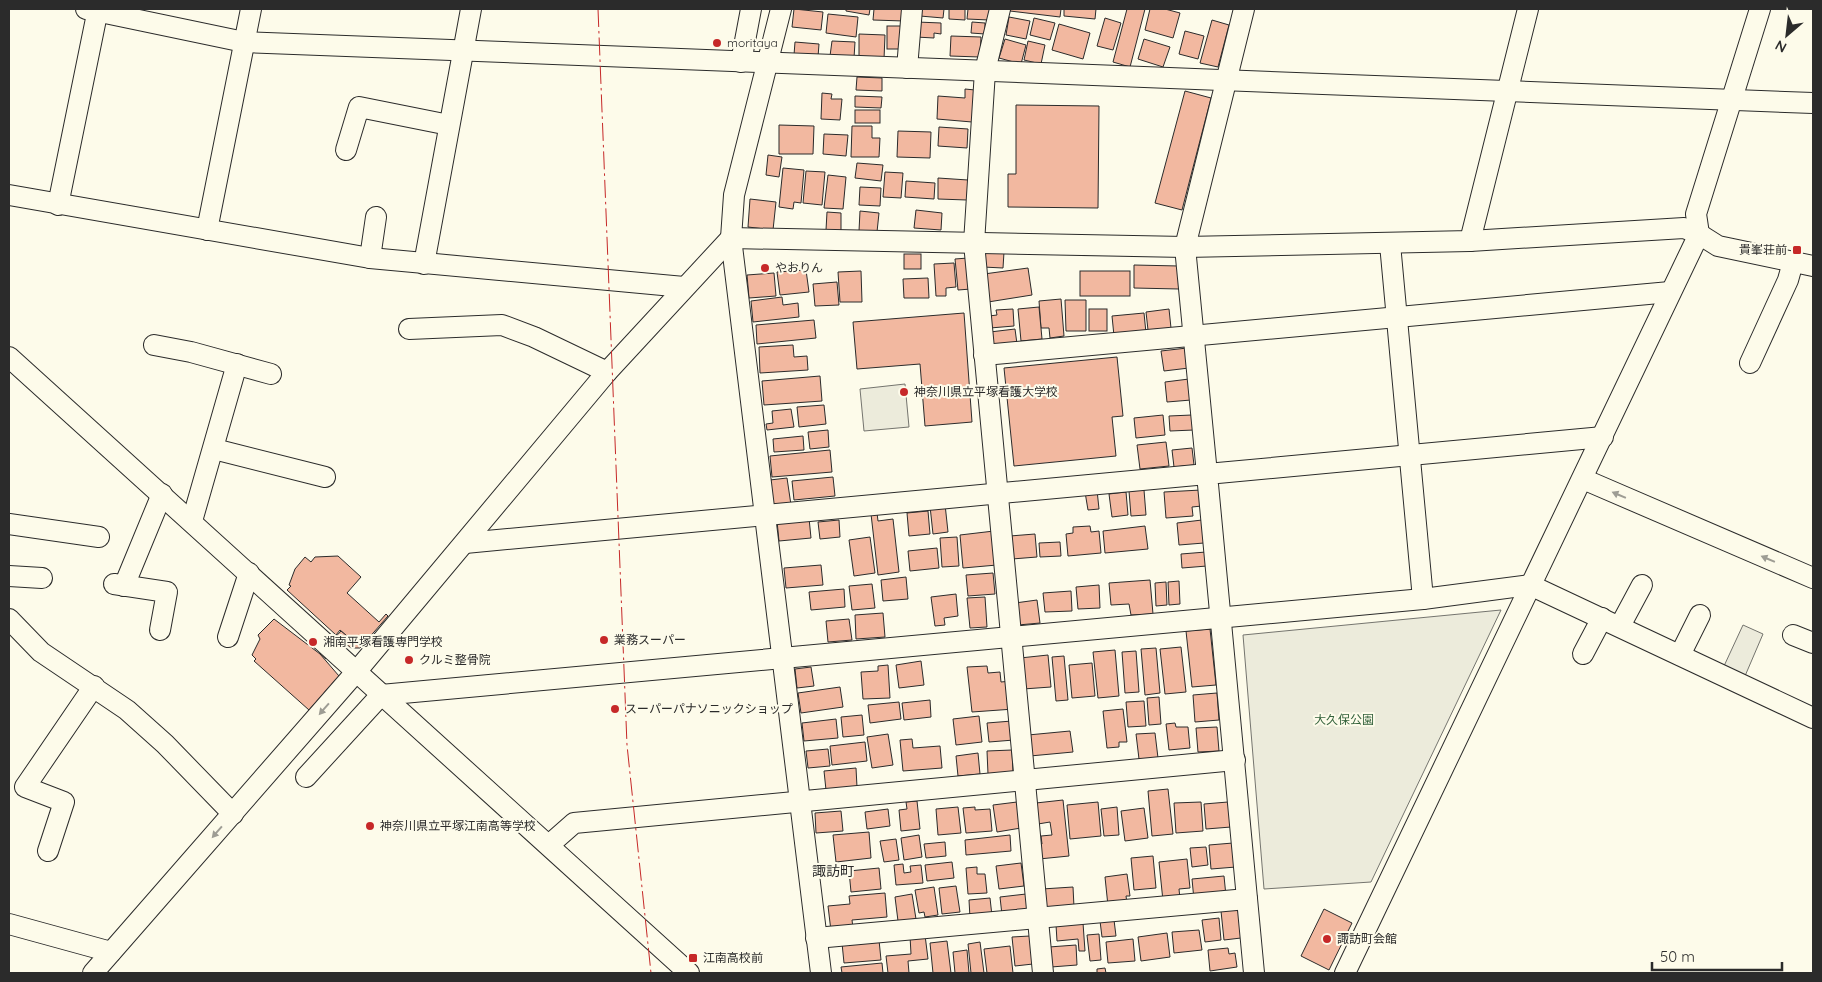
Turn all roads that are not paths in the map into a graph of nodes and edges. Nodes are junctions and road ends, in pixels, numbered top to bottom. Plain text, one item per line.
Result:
1 (251, 9) edge
2 (471, 9) edge
3 (750, 9) edge
4 (781, 9) edge
5 (912, 9) edge
6 (1000, 9) edge
7 (1244, 9) edge
8 (1528, 9) edge
9 (1760, 9) edge
10 (94, 10) edge
11 (244, 42) junction
12 (462, 52) junction
13 (741, 62) junction
14 (766, 64) junction
15 (907, 68) junction
16 (985, 71) junction
17 (1226, 80) junction
18 (1508, 90) junction
19 (1733, 99) junction
20 (1813, 103) edge
21 (449, 125) junction
22 (346, 150) dead end
23 (9, 196) edge
24 (58, 205) junction
25 (376, 217) dead end
26 (207, 230) junction
27 (1699, 234) junction
28 (731, 238) junction
29 (1470, 241) junction
30 (974, 243) junction
31 (1390, 244) junction
32 (1185, 247) junction
33 (370, 258) junction
34 (1793, 262) junction
35 (424, 264) junction
36 (1813, 266) edge
37 (684, 287) junction
38 (1670, 292) junction
39 (1397, 317) junction
40 (409, 329) dead end
41 (1195, 334) junction
42 (154, 345) dead end
43 (984, 355) junction
44 (9, 357) edge
45 (1750, 363) dead end
46 (237, 364) junction
47 (607, 372) junction
48 (271, 374) dead end
49 (1603, 437) junction
50 (214, 449) junction
51 (1410, 455) junction
52 (1207, 474) junction
53 (325, 477) dead end
54 (1583, 479) junction
55 (997, 492) junction
56 (162, 494) junction
57 (766, 514) junction
58 (192, 521) junction
59 (9, 524) edge
60 (99, 538) dead end
61 (465, 543) junction
62 (249, 573) junction
63 (9, 576) edge
64 (42, 578) dead end
65 (1813, 578) edge
66 (1530, 585) junction
67 (1642, 585) dead end
68 (1422, 598) junction
69 (1700, 614) dead end
70 (1222, 618) junction
71 (9, 619) edge
72 (1611, 622) junction
73 (160, 630) dead end
74 (1012, 636) junction
75 (228, 637) dead end
76 (1583, 654) dead end
77 (1680, 655) junction
78 (783, 657) junction
79 (356, 672) junction
80 (94, 686) junction
81 (381, 696) junction
82 (1813, 718) edge
83 (1234, 760) junction
84 (306, 777) dead end
85 (1024, 781) junction
86 (800, 800) junction
87 (233, 814) junction
88 (549, 845) junction
89 (48, 851) dead end
90 (1247, 899) junction
91 (1038, 918) junction
92 (9, 924) edge
93 (816, 938) junction
94 (111, 952) junction
95 (93, 973) edge
96 (689, 973) edge
97 (821, 973) edge
98 (1043, 973) edge
99 (1254, 973) edge
100 (1345, 973) edge

1 - 11 street
2 - 12 street
3 - 13 street
4 - 14 street
5 - 15 street
6 - 16 street
7 - 17 street
8 - 18 street
9 - 19 street
10 - 11 street
10 - 24 street
11 - 12 street
11 - 26 street
12 - 13 street
12 - 21 street
13 - 14 street
14 - 15 street
14 - 28 street
15 - 16 street
16 - 17 street
16 - 30 street
17 - 18 street
17 - 32 street
18 - 19 street
18 - 29 street
19 - 20 street
19 - 27 street
21 - 22 street
21 - 35 street
23 - 24 street
24 - 26 street
25 - 33 street
26 - 33 street
27 - 29 street
27 - 34 street
27 - 38 street
28 - 30 street
28 - 37 street
28 - 57 street
29 - 31 street
30 - 32 street
30 - 43 street
31 - 32 street
31 - 39 street
32 - 41 street
33 - 35 street
34 - 36 street
34 - 45 street
35 - 37 street
37 - 47 street
38 - 39 street
38 - 49 street
39 - 41 street
39 - 51 street
40 - 47 street
41 - 43 street
41 - 52 street
42 - 46 street
43 - 55 street
44 - 56 street
46 - 48 street
46 - 50 street
47 - 61 street
49 - 51 street
49 - 54 street
50 - 53 street
50 - 58 street
51 - 52 street
51 - 68 street
52 - 55 street
52 - 70 street
65 -> 54 street
54 - 66 street
55 - 57 street
55 - 74 street
56 - 58 street
56 - 73 street
57 - 61 street
57 - 78 street
58 - 62 street
59 - 60 street
61 - 79 street
62 - 75 street
62 - 79 street
63 - 64 street
66 - 68 street
66 - 72 street
66 - 100 street
67 - 72 street
68 - 70 street
69 - 77 street
70 - 74 street
70 - 83 street
71 - 80 street
72 - 76 street
72 - 77 street
74 - 78 street
74 - 85 street
77 - 82 street
78 - 81 street
78 - 86 street
79 - 81 street
79 -> 87 street
80 - 87 street
80 - 89 street
81 - 84 street
81 - 88 street
83 - 85 street
83 - 90 street
85 - 86 street
85 - 91 street
86 - 88 street
86 - 93 street
87 -> 94 street
88 - 96 street
90 - 91 street
90 - 99 street
91 - 93 street
91 - 98 street
92 - 94 street
93 - 97 street
94 - 95 street

